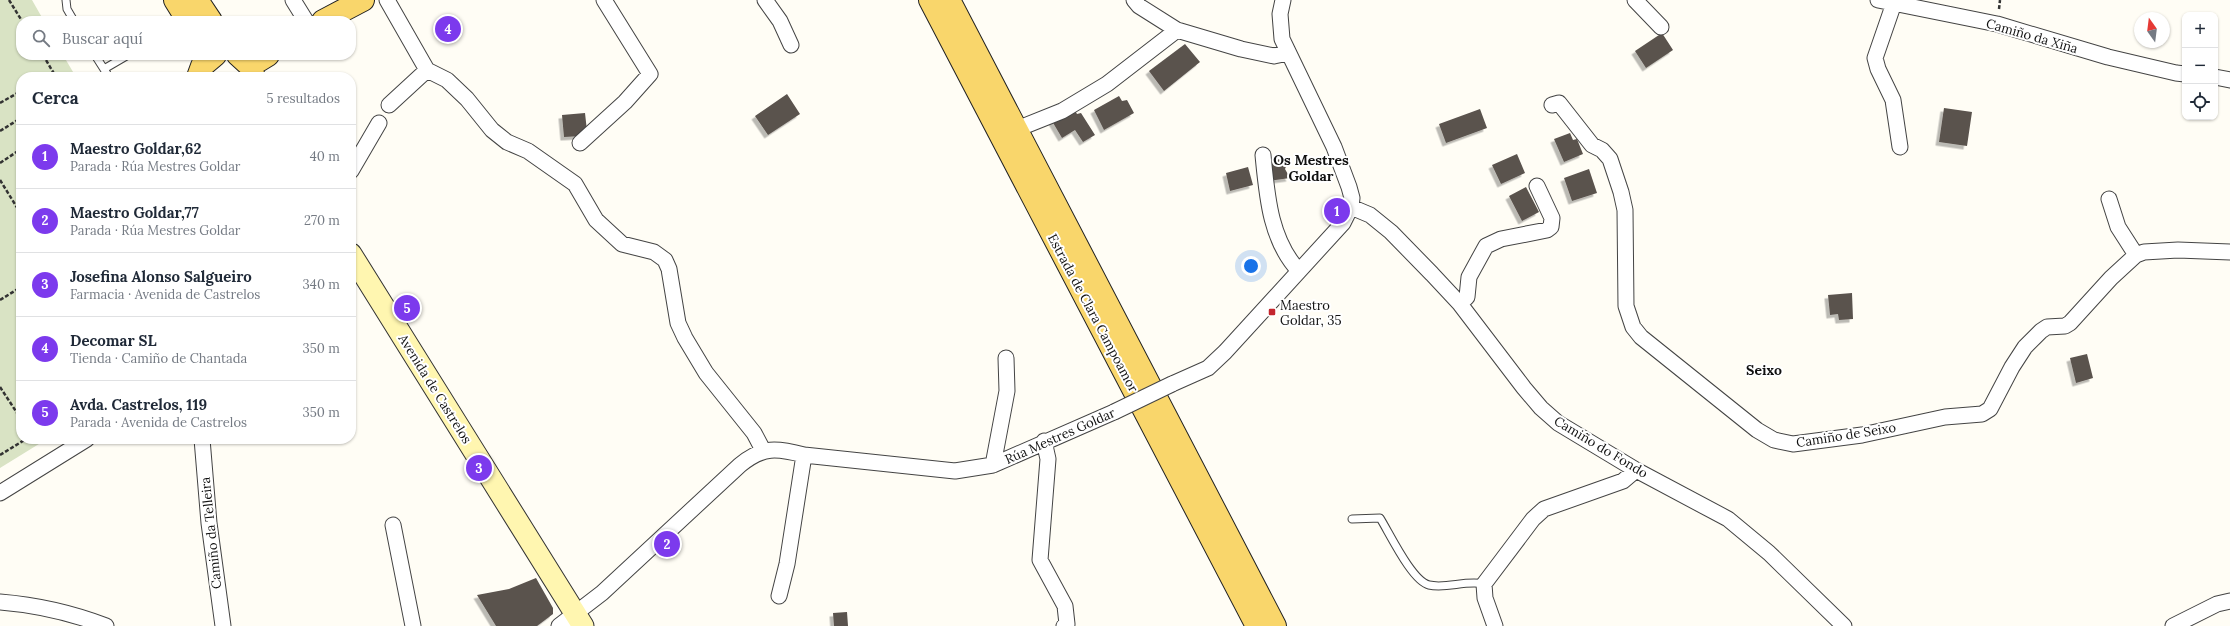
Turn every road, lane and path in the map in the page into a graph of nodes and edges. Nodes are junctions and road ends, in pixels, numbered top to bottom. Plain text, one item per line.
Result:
1 (9, 0) edge
2 (66, 0) edge
3 (175, 0) edge
4 (198, 0) edge
5 (293, 0) edge
6 (363, 0) edge
7 (387, 0) edge
8 (604, 0) edge
9 (765, 0) edge
10 (930, 0) edge
11 (949, 0) edge
12 (1134, 0) edge
13 (1283, 0) edge
14 (1635, 0) edge
15 (1878, 0) edge
16 (1894, 3) junction
17 (19, 16) edge
18 (71, 16) edge
19 (184, 16) edge
20 (208, 16) edge
21 (303, 16) edge
22 (333, 16) edge
23 (1661, 27) dead end
24 (1177, 30) junction
25 (791, 45) dead end
26 (1288, 53) junction
27 (46, 60) edge
28 (98, 60) edge
29 (119, 60) edge
30 (258, 60) edge
31 (247, 66) edge
32 (104, 69) junction
33 (427, 70) junction
34 (53, 72) edge
35 (106, 72) edge
36 (2182, 74) edge
37 (2218, 78) edge
38 (2230, 80) edge
39 (16, 94) edge
40 (0, 103) edge
41 (1552, 105) dead end
42 (389, 106) dead end
43 (16, 121) edge
44 (379, 123) dead end
45 (1017, 129) junction
46 (0, 131) edge
47 (580, 143) dead end
48 (1900, 147) dead end
49 (16, 152) edge
50 (1263, 155) dead end
51 (356, 162) edge
52 (0, 163) edge
53 (0, 180) edge
54 (1537, 186) dead end
55 (2109, 199) dead end
56 (16, 206) edge
57 (1351, 207) junction
58 (2230, 252) edge
59 (2136, 255) junction
60 (1299, 271) junction
61 (357, 275) edge
62 (16, 290) edge
63 (0, 300) edge
64 (1460, 304) junction
65 (1006, 358) dead end
66 (0, 388) edge
67 (16, 412) edge
68 (1044, 441) junction
69 (18, 444) edge
70 (79, 444) edge
71 (202, 444) edge
72 (763, 450) junction
73 (804, 454) junction
74 (0, 455) edge
75 (994, 465) junction
76 (1636, 470) junction
77 (0, 493) edge
78 (1352, 519) dead end
79 (394, 525) dead end
80 (1484, 584) junction
81 (779, 596) dead end
82 (2230, 601) edge
83 (0, 602) edge
84 (579, 620) edge
85 (106, 626) edge
86 (223, 626) edge
87 (413, 626) edge
88 (559, 626) edge
89 (1064, 626) edge
90 (1257, 626) edge
91 (1275, 626) edge
92 (1495, 626) edge
93 (1844, 626) edge
94 (2173, 626) edge

1 - 17 path
2 - 18 lane
3 - 19 main road
4 - 20 main road
5 - 21 street
6 - 22 main road
7 - 33 street
8 - 47 street
9 - 25 street
10 - 90 main road, Estrada de Clara Campoamor
11 - 45 main road, Estrada de Clara Campoamor
12 - 24 street
13 - 26 street
14 - 23 street
15 - 16 street, Camiño da Xiña
16 - 36 street, Camiño da Xiña
16 - 48 street
24 - 26 street
24 - 45 street
26 - 57 street
27 - 34 path
28 - 32 lane
29 - 32 lane
30 - 31 main road
32 - 35 lane
33 - 42 street
33 - 72 street
37 - 38 street
39 - 40 path
41 - 59 street, Camiño de Seixo
43 - 46 path
44 - 51 street
45 - 91 main road, Estrada de Clara Campoamor
49 - 52 path
50 - 60 street
53 - 56 path
54 - 64 street
55 - 59 street
57 - 60 street, Rúa Mestres Goldar
57 - 64 street, Camiño do Fondo
58 - 59 street
60 - 68 street, Rúa Mestres Goldar, bridge
61 - 84 main road, Avenida de Castrelos
62 - 63 path
64 - 76 street, Camiño do Fondo
65 - 75 street, Rúa Mestres Goldar
66 - 67 path
68 - 75 street, Rúa Mestres Goldar
68 - 89 street
69 - 74 path
70 - 77 street
71 - 86 street, Camiño da Telleira
72 - 73 street, Rúa Mestres Goldar
72 - 84 street, Rúa Mestres Goldar
73 - 75 street, Rúa Mestres Goldar
73 - 81 street
76 - 80 street
76 - 93 street, Camiño do Fondo
78 - 80 lane
79 - 87 street
80 - 92 street
82 - 94 street
83 - 85 street
84 - 88 street

